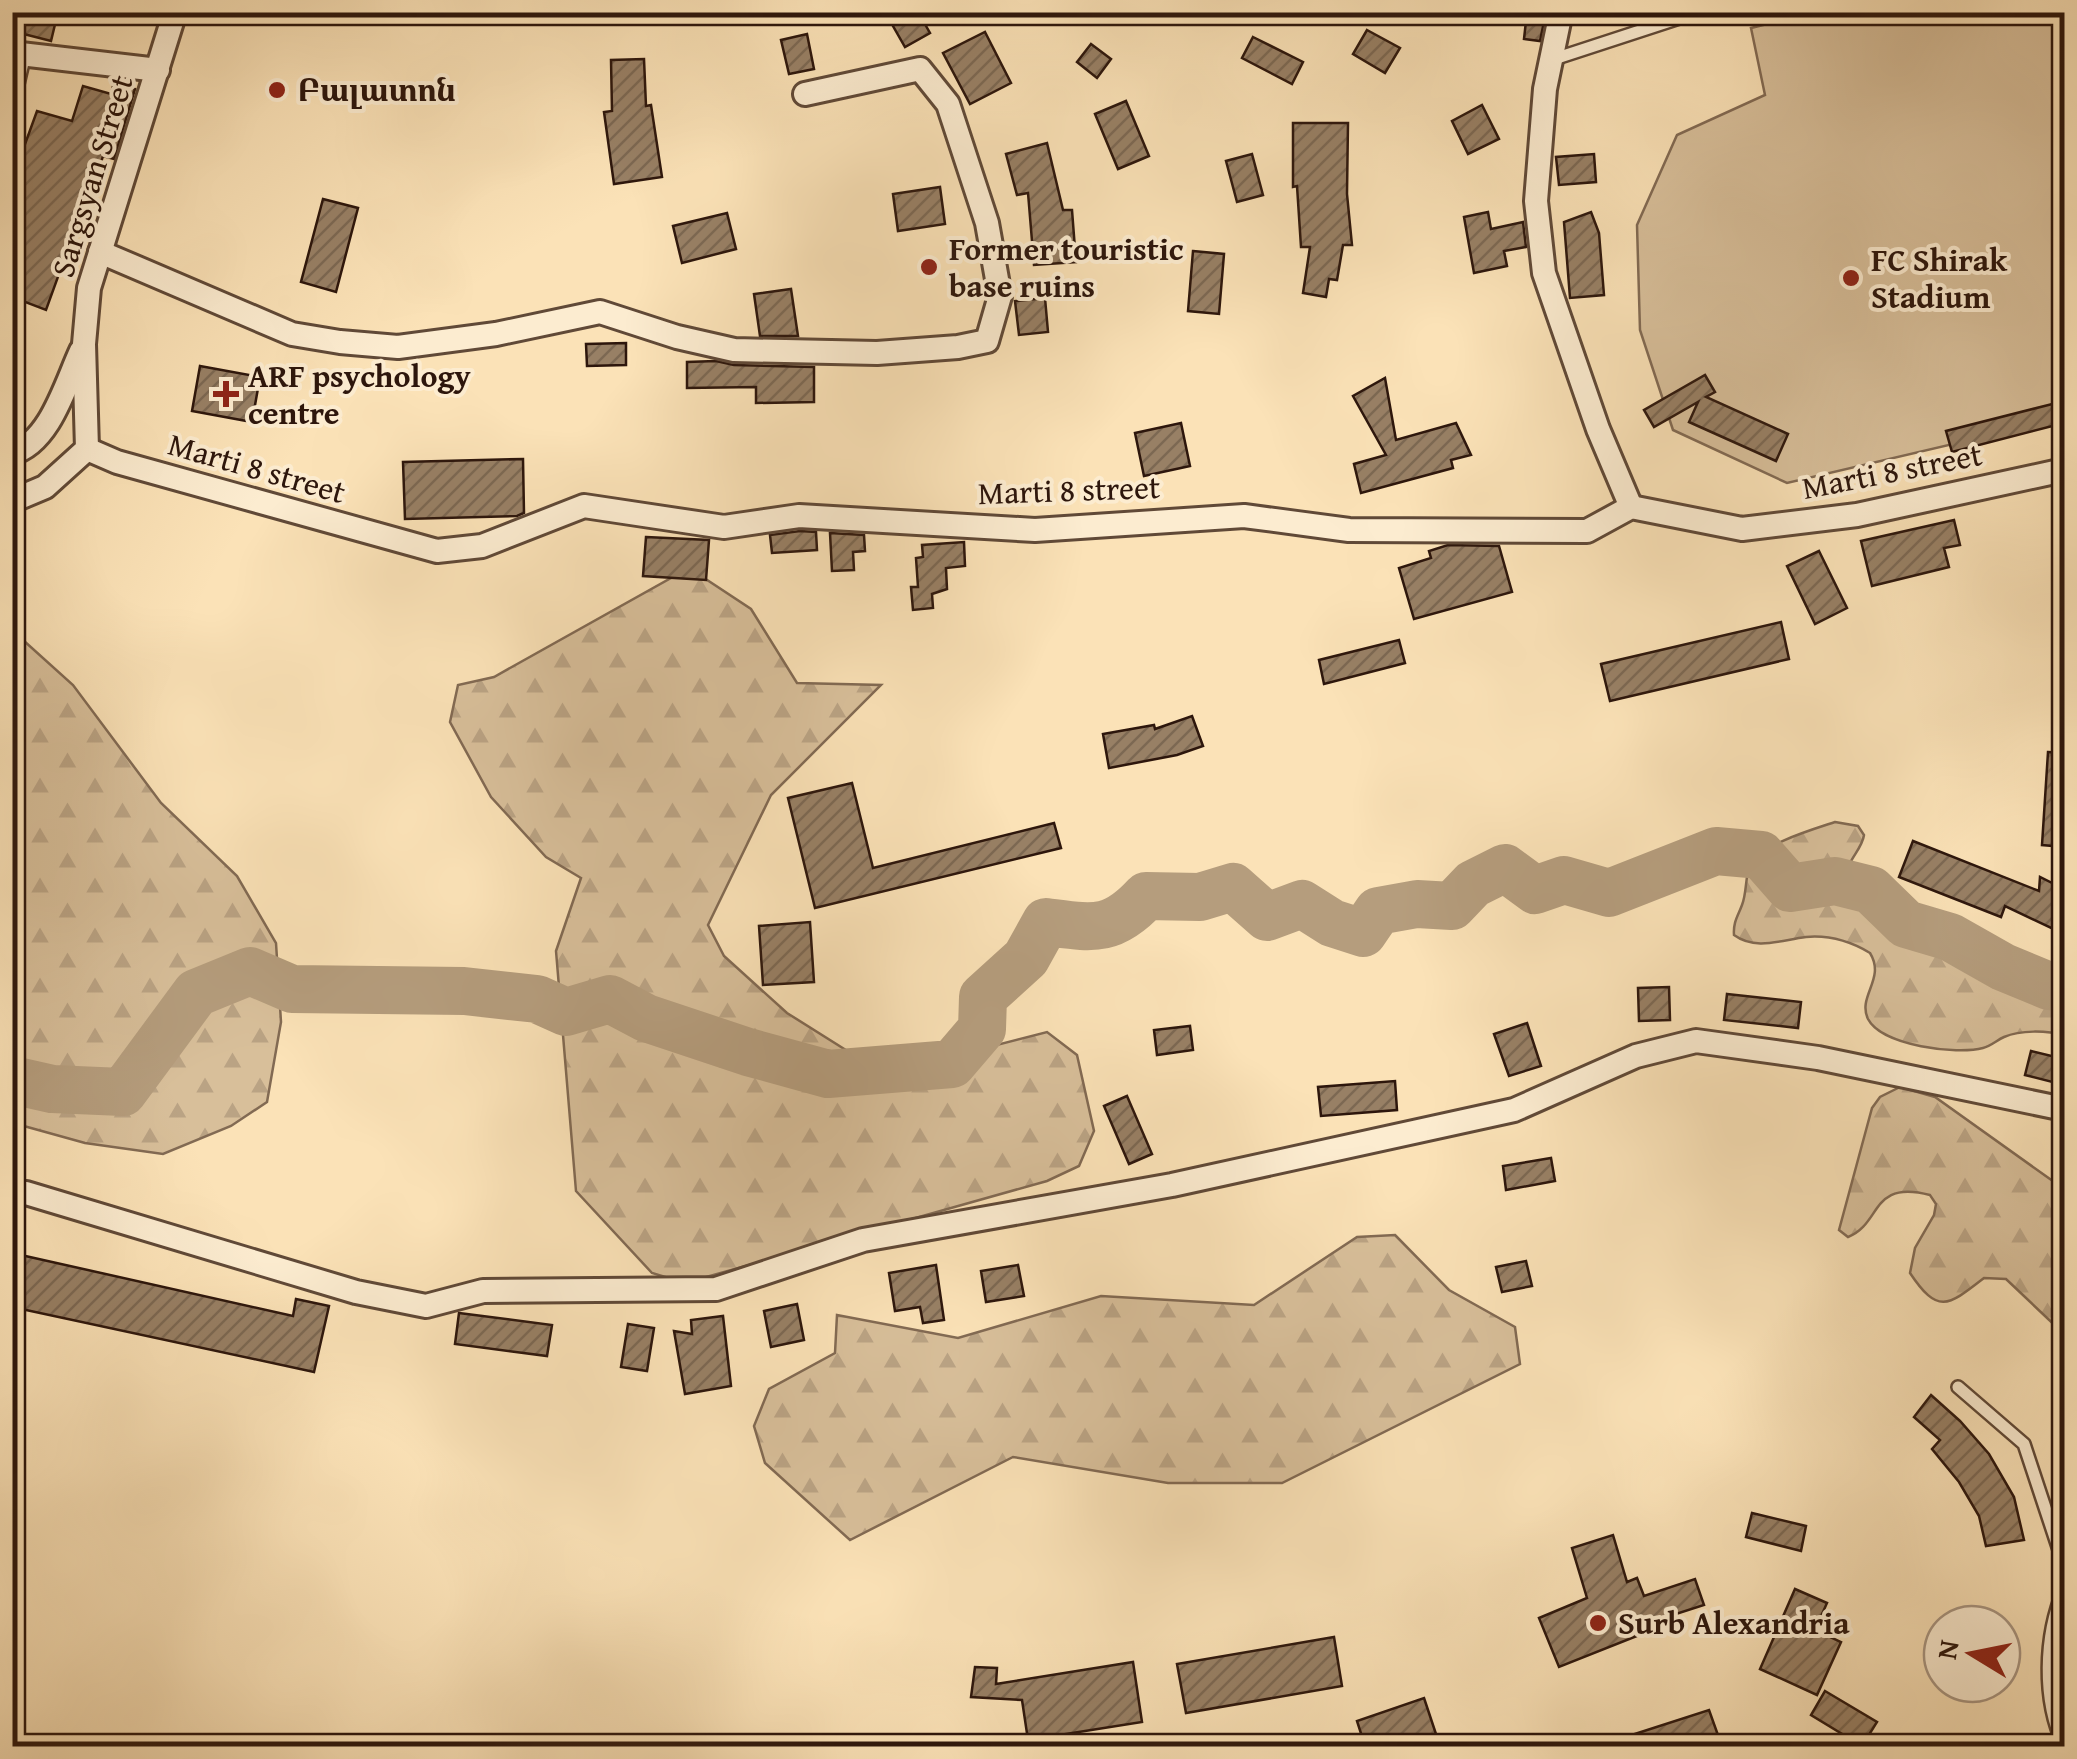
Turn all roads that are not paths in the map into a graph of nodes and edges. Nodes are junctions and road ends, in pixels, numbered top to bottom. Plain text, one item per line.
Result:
1 (174, 12) edge
2 (1561, 12) edge
3 (1698, 12) edge
4 (18, 53) edge
5 (1551, 60) junction
6 (158, 70) junction
7 (805, 94) dead end
8 (12, 110) edge
9 (100, 252) junction
10 (84, 344) junction
11 (87, 449) junction
12 (12, 453) edge
13 (2064, 470) edge
14 (12, 502) edge
15 (1632, 507) junction
16 (2064, 1109) edge
17 (12, 1192) edge
18 (1958, 1388) dead end
19 (2064, 1565) edge
20 (2064, 1589) edge
21 (2064, 1746) edge

1 - 6 street, Sargsyan Street
2 - 5 street
3 - 5 lane
4 - 6 street
4 - 8 lane
5 - 15 street
6 - 9 street, Sargsyan Street
7 - 9 street
9 - 10 street, Sargsyan Street
10 - 11 street, Sargsyan Street
10 - 12 street
11 - 14 street
11 - 15 street, Marti 8 street
13 - 15 street, Marti 8 street
16 - 17 street
18 - 19 lane
20 - 21 lane

